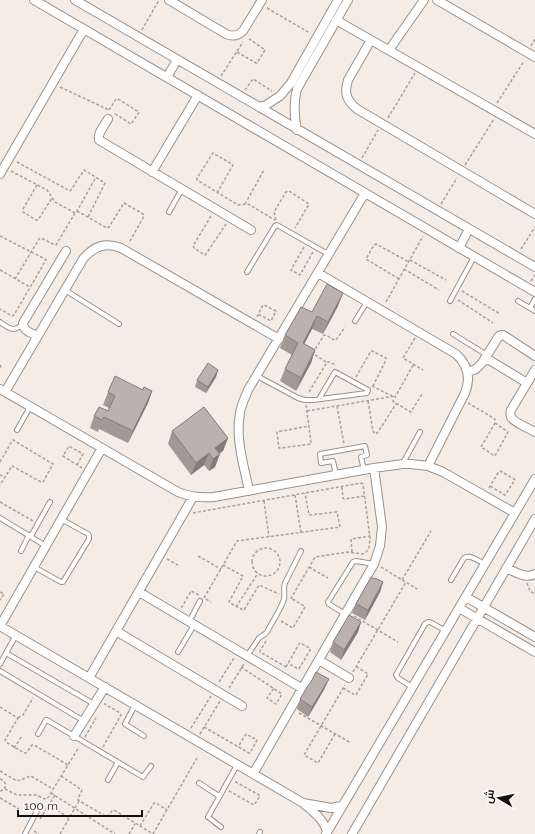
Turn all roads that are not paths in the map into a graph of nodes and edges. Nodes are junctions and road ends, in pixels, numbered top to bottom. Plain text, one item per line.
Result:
1 (34, 0) edge
2 (75, 0) edge
3 (169, 0) edge
4 (338, 0) edge
5 (348, 0) edge
6 (424, 0) edge
7 (437, 0) edge
8 (261, 2) edge
9 (336, 20) junction
10 (84, 29) junction
11 (371, 40) junction
12 (389, 50) junction
13 (532, 55) edge
14 (177, 60) junction
15 (167, 77) junction
16 (198, 95) junction
17 (259, 107) junction
18 (109, 114) road end
19 (297, 130) junction
20 (535, 134) edge
21 (2, 171) edge
22 (152, 172) junction
23 (182, 189) junction
24 (365, 193) junction
25 (169, 212) dead end
26 (535, 214) edge
27 (469, 229) junction
28 (251, 230) dead end
29 (459, 248) junction
30 (66, 251) dead end
31 (328, 254) junction
32 (474, 257) junction
33 (535, 267) edge
34 (247, 272) dead end
35 (318, 273) junction
36 (65, 290) junction
37 (535, 292) edge
38 (451, 299) road end
39 (535, 299) edge
40 (518, 301) dead end
41 (367, 302) junction
42 (530, 308) junction
43 (535, 311) edge
44 (355, 321) dead end
45 (0, 322) edge
46 (23, 324) junction
47 (119, 324) dead end
48 (453, 334) dead end
49 (38, 336) junction
50 (279, 339) junction
51 (487, 356) junction
52 (535, 356) edge
53 (535, 370) edge
54 (468, 372) junction
55 (257, 376) junction
56 (527, 383) junction
57 (2, 391) edge
58 (319, 399) junction
59 (30, 407) junction
60 (17, 430) dead end
61 (420, 432) dead end
62 (535, 432) edge
63 (102, 448) junction
64 (403, 464) junction
65 (428, 466) junction
66 (374, 468) junction
67 (364, 470) junction
68 (336, 475) junction
69 (535, 479) edge
70 (249, 491) junction
71 (193, 497) junction
72 (50, 502) dead end
73 (515, 513) junction
74 (0, 518) edge
75 (62, 519) junction
76 (535, 519) edge
77 (30, 536) junction
78 (46, 546) junction
79 (301, 550) dead end
80 (21, 551) dead end
81 (374, 564) junction
82 (484, 564) junction
83 (34, 567) junction
84 (506, 568) junction
85 (535, 574) edge
86 (451, 580) dead end
87 (138, 592) junction
88 (466, 597) junction
89 (200, 602) dead end
90 (483, 607) junction
91 (459, 608) junction
92 (346, 613) junction
93 (477, 618) junction
94 (192, 623) junction
95 (0, 626) edge
96 (116, 631) junction
97 (446, 631) junction
98 (16, 635) junction
99 (535, 637) edge
100 (178, 652) dead end
101 (535, 652) edge
102 (6, 653) junction
103 (247, 656) junction
104 (319, 660) junction
105 (0, 664) edge
106 (0, 671) edge
107 (89, 678) junction
108 (349, 678) dead end
109 (105, 687) junction
110 (412, 687) junction
111 (302, 689) junction
112 (94, 704) junction
113 (135, 705) junction
114 (242, 706) dead end
115 (84, 721) junction
116 (38, 734) dead end
117 (74, 736) junction
118 (144, 736) dead end
119 (118, 762) junction
120 (237, 764) junction
121 (151, 766) dead end
122 (253, 774) junction
123 (108, 780) dead end
124 (199, 783) dead end
125 (219, 796) junction
126 (303, 803) junction
127 (342, 806) junction
128 (39, 807) dead end
129 (221, 827) dead end
130 (326, 833) edge
131 (24, 834) edge
132 (352, 834) edge

1 - 10 street
2 - 14 street
3 - 8 street
4 - 17 street
5 - 9 street
6 - 12 street
7 - 13 street
9 - 11 street
9 - 19 street
10 - 15 street
10 - 21 street
11 - 12 street
11 - 26 street
12 - 20 street
14 - 15 street
14 - 17 street
15 - 16 street
16 - 22 street
16 - 24 street
17 - 19 street
18 - 22 street
19 - 27 street
22 - 23 street
23 - 25 lane
23 - 28 street
24 - 29 street
24 - 31 street
27 - 29 street
27 - 33 street
29 - 32 street
30 - 46 street
31 - 34 lane
31 - 35 street
32 - 37 street
32 - 38 lane
35 - 41 street
35 - 50 street
36 - 47 lane
36 - 49 street
36 - 50 street
39 - 42 lane
40 - 42 lane
41 - 44 lane
41 - 54 street
42 - 43 lane
45 - 46 lane
46 - 49 street
48 - 51 lane
49 - 57 street
50 - 55 street
51 - 52 street
51 - 54 street
51 - 56 street
53 - 56 street
54 - 65 street
55 - 58 lane
55 - 70 street
56 - 62 street
57 - 59 street
58 - 58 lane
59 - 60 lane
59 - 63 street
61 - 64 lane
63 - 71 street
63 - 75 street
64 - 65 street
64 - 66 street
65 - 73 street
66 - 67 street
66 - 81 street
67 - 68 street
67 - 68 lane
68 - 70 street
69 - 73 street
70 - 71 street
71 - 87 street
72 - 77 lane
73 - 82 street
74 - 77 lane
75 - 78 street
75 - 83 lane
76 - 84 street
77 - 78 lane
77 - 80 lane
78 - 83 street
79 - 103 lane
81 - 92 street
81 - 92 lane
82 - 86 lane
82 - 88 street
83 - 95 street
84 - 85 street
84 - 90 street
87 - 94 street
87 - 96 street
88 - 90 street
88 - 91 street
89 - 94 lane
90 - 93 street
90 - 99 street
91 - 93 street
91 - 97 street
92 - 104 street
93 - 101 street
93 - 132 street
94 - 100 lane
94 - 103 street
95 - 98 street
96 - 107 street
96 - 114 street
97 - 110 street
97 - 110 lane
98 - 102 lane
98 - 107 street
102 - 105 lane
102 - 112 lane
103 - 111 street
104 - 108 street
104 - 111 street
106 - 115 lane
107 - 109 street
109 - 112 street
109 - 113 street
110 - 127 street
111 - 122 street
112 - 115 street
113 - 118 lane
113 - 120 street
115 - 117 street
116 - 117 lane
117 - 119 lane
119 - 121 lane
119 - 123 lane
120 - 122 street
120 - 125 lane
122 - 126 street
124 - 125 lane
125 - 129 lane
126 - 127 street
126 - 130 street
127 - 130 street
128 - 131 lane

